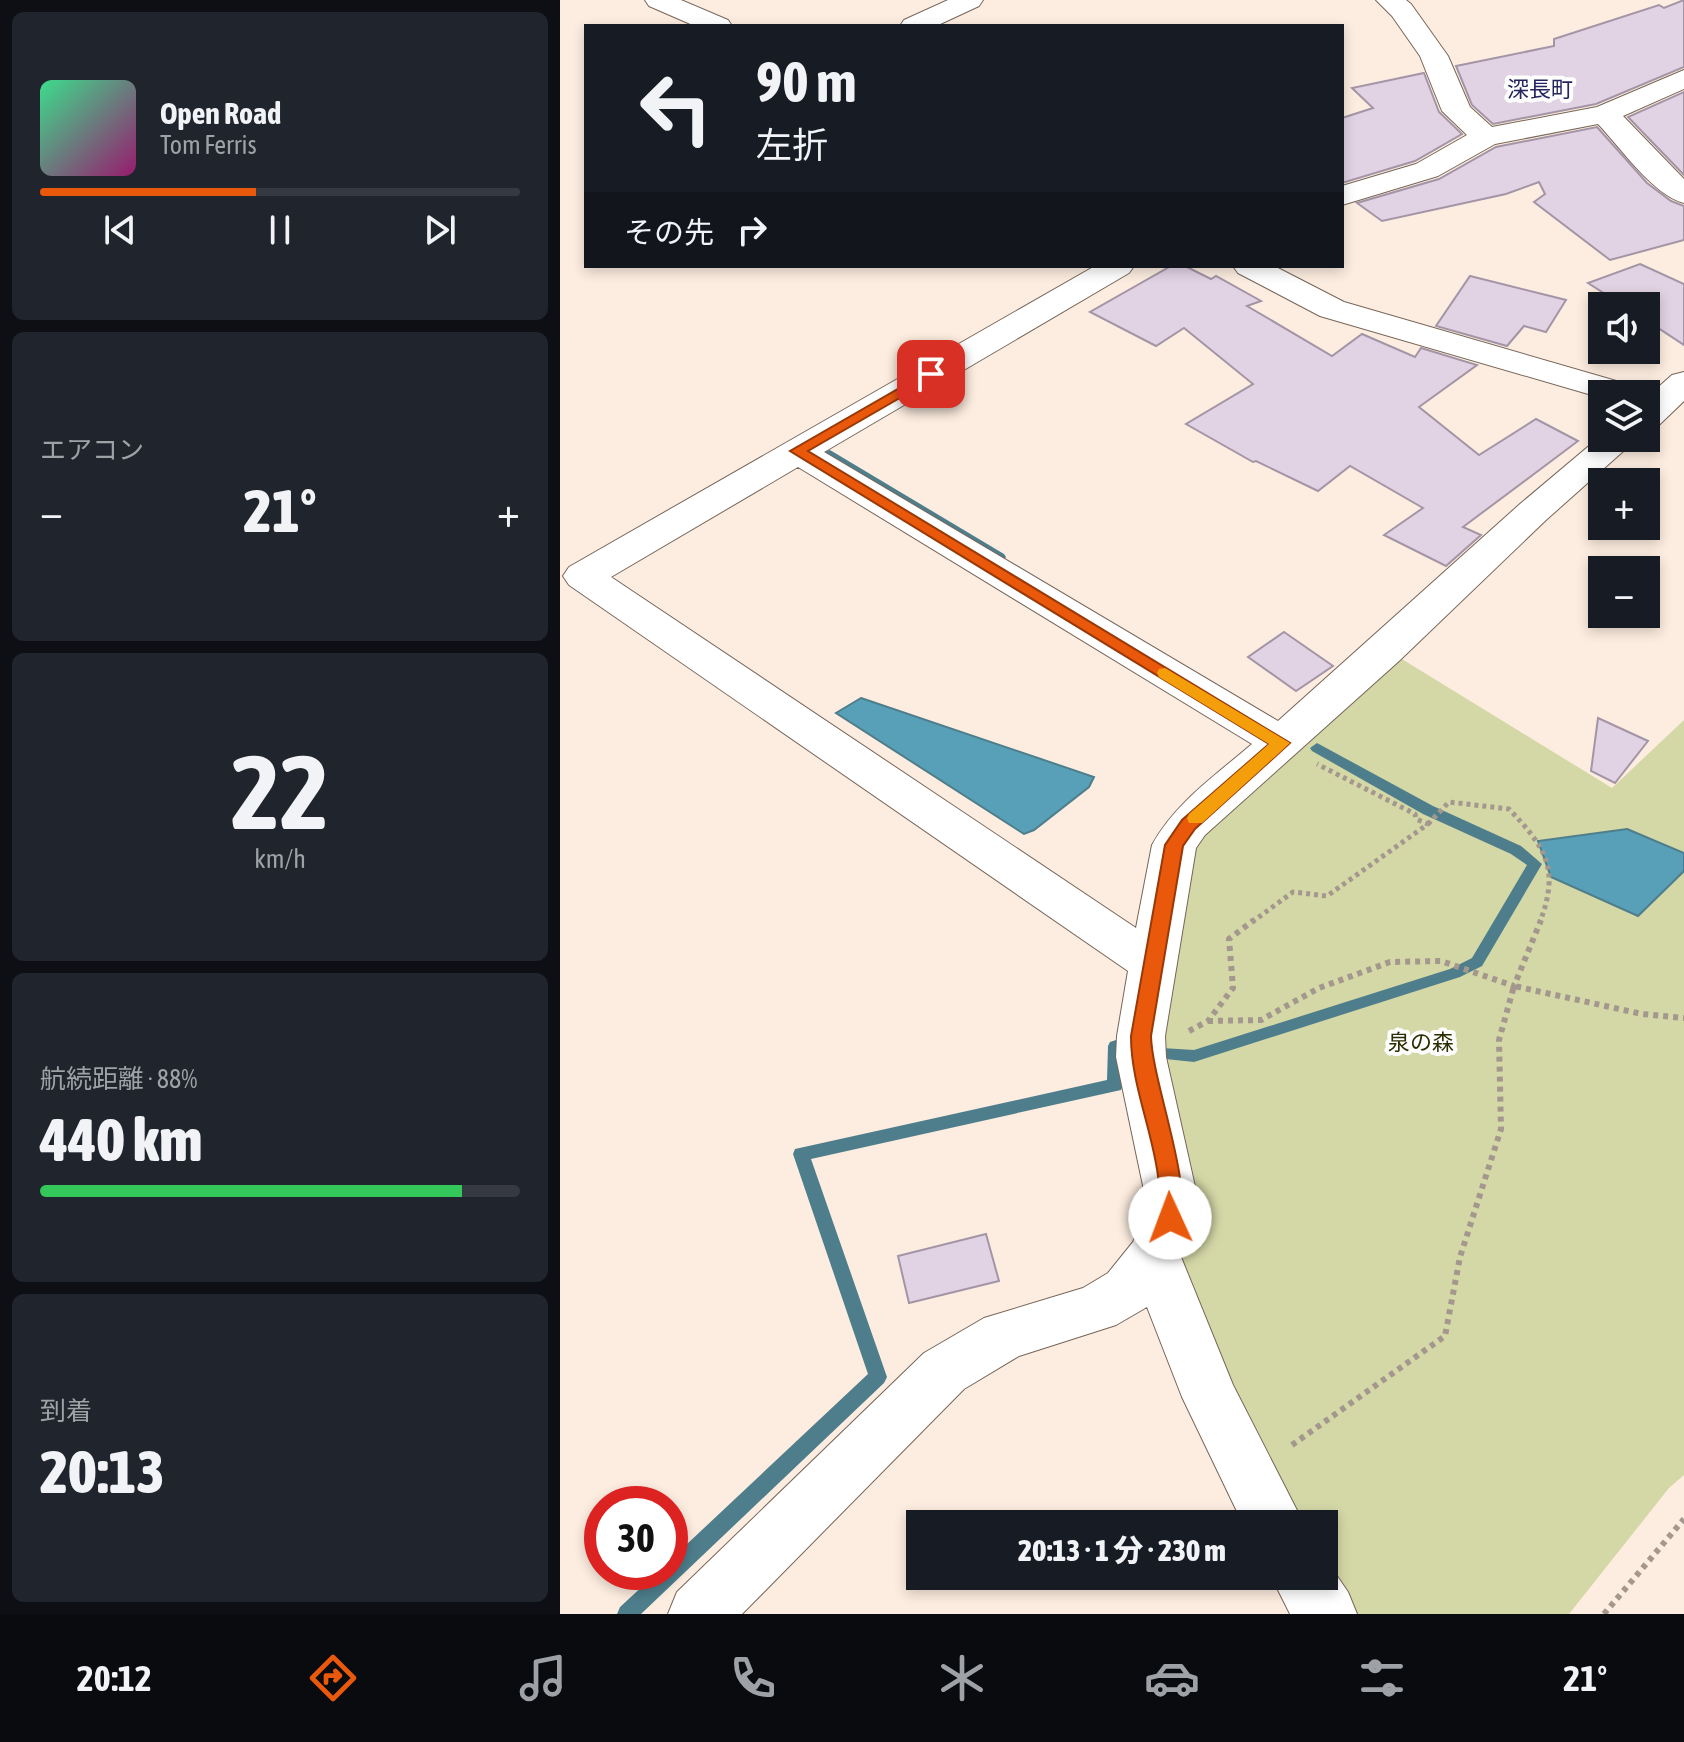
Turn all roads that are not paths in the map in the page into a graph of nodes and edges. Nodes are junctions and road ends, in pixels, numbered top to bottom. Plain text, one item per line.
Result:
1 (658, 0) edge
2 (970, 0) edge
3 (1389, 0) edge
4 (713, 24) edge
5 (918, 24) edge
6 (1684, 78) edge
7 (1605, 114) junction
8 (1486, 137) junction
9 (1684, 194) edge
10 (1344, 195) edge
11 (1115, 268) edge
12 (1253, 268) edge
13 (1588, 383) edge
14 (797, 451) junction
15 (1604, 452) edge
16 (1282, 743) junction
17 (1154, 964) junction
18 (1154, 1257) junction
19 (1267, 1510) edge
20 (1310, 1590) edge
21 (699, 1614) edge
22 (1326, 1614) edge

1 - 4 street
2 - 5 street
3 - 8 street
6 - 7 street
7 - 8 street
7 - 9 street
8 - 10 street
11 - 14 street
12 - 13 street
14 - 16 street
14 - 17 street
15 - 16 street
16 - 17 street
17 - 18 street
18 - 19 street
18 - 21 street
20 - 22 street

